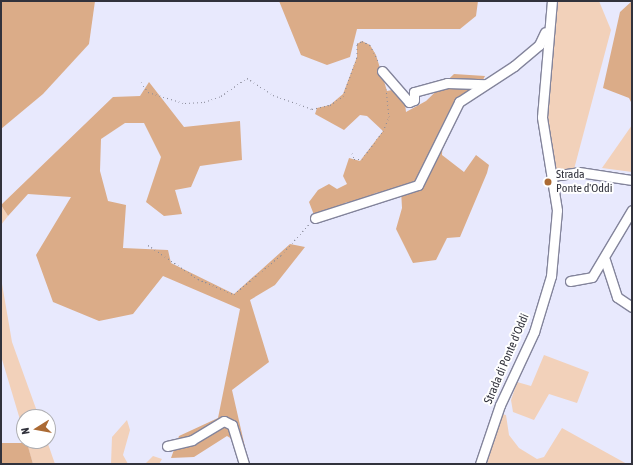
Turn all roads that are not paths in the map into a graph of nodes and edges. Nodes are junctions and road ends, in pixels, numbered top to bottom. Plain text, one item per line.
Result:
1 (552, 1) edge
2 (547, 28) junction
3 (382, 71) road end
4 (485, 84) junction
5 (552, 176) junction
6 (632, 180) edge
7 (632, 210) edge
8 (315, 218) road end
9 (605, 260) junction
10 (570, 281) dead end
11 (632, 308) edge
12 (167, 446) dead end
13 (244, 464) edge
14 (480, 464) edge

1 - 2 street, Strada di Ponte d'Oddi
2 - 4 street
2 - 5 street, Strada di Ponte d'Oddi
3 - 4 street
4 - 8 street
5 - 6 street
5 - 14 street, Strada di Ponte d'Oddi
7 - 9 street
9 - 10 street
9 - 11 street
12 - 13 street

